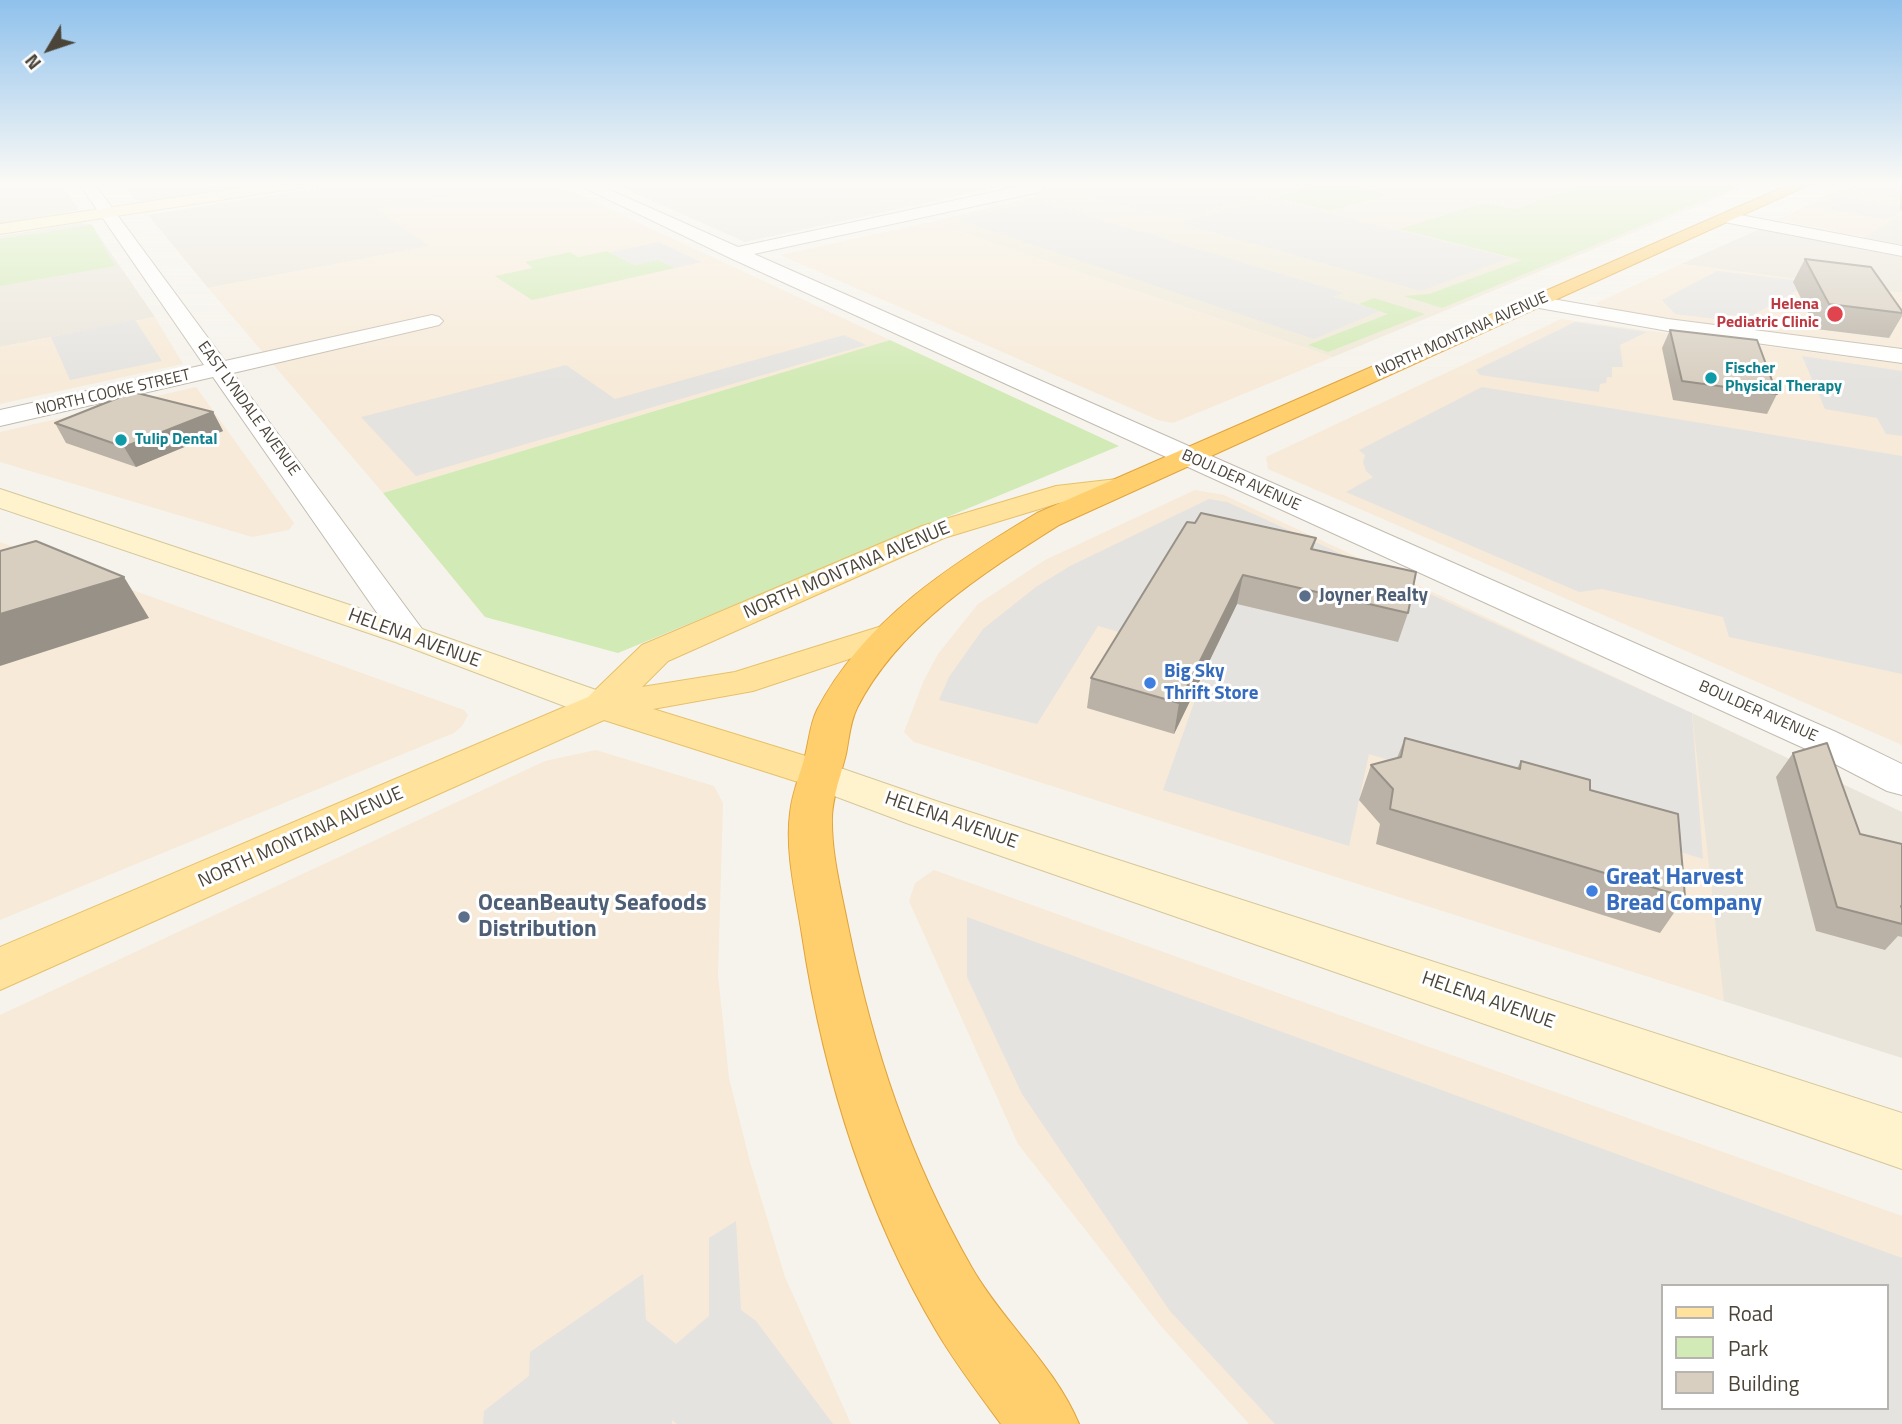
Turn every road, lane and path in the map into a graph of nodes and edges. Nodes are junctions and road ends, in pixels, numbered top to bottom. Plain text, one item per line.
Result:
1 (132, 248) edge
2 (724, 248) edge
3 (755, 248) edge
4 (1659, 248) edge
5 (734, 253) junction
6 (1535, 302) junction
7 (432, 321) dead end
8 (1902, 356) edge
9 (219, 369) junction
10 (0, 418) edge
11 (1186, 456) junction
12 (1117, 488) junction
13 (0, 498) edge
14 (894, 633) junction
15 (410, 636) junction
16 (602, 706) junction
17 (820, 775) junction
18 (1902, 780) edge
19 (0, 969) edge
20 (1902, 1141) edge
21 (1044, 1424) edge

1 - 9 street, EAST LYNDALE AVENUE
2 - 5 street, BOULDER AVENUE
3 - 5 street
4 - 6 highway, NORTH MONTANA AVENUE
5 - 11 street, BOULDER AVENUE
6 - 8 street
6 - 11 highway, NORTH MONTANA AVENUE
7 - 9 street, NORTH COOKE STREET
9 - 10 street, NORTH COOKE STREET
9 - 15 street, EAST LYNDALE AVENUE
11 - 12 highway, NORTH MONTANA AVENUE
11 - 18 street, BOULDER AVENUE
12 - 14 highway, NORTH MONTANA AVENUE
12 - 16 main road, NORTH MONTANA AVENUE
13 - 15 street, HELENA AVENUE
14 - 16 main road, NORTH MONTANA AVENUE
14 - 17 highway, NORTH MONTANA AVENUE
15 - 16 street, HELENA AVENUE
16 - 17 main road, HELENA AVENUE
16 - 19 main road, NORTH MONTANA AVENUE
17 - 20 street, HELENA AVENUE
17 - 21 highway

